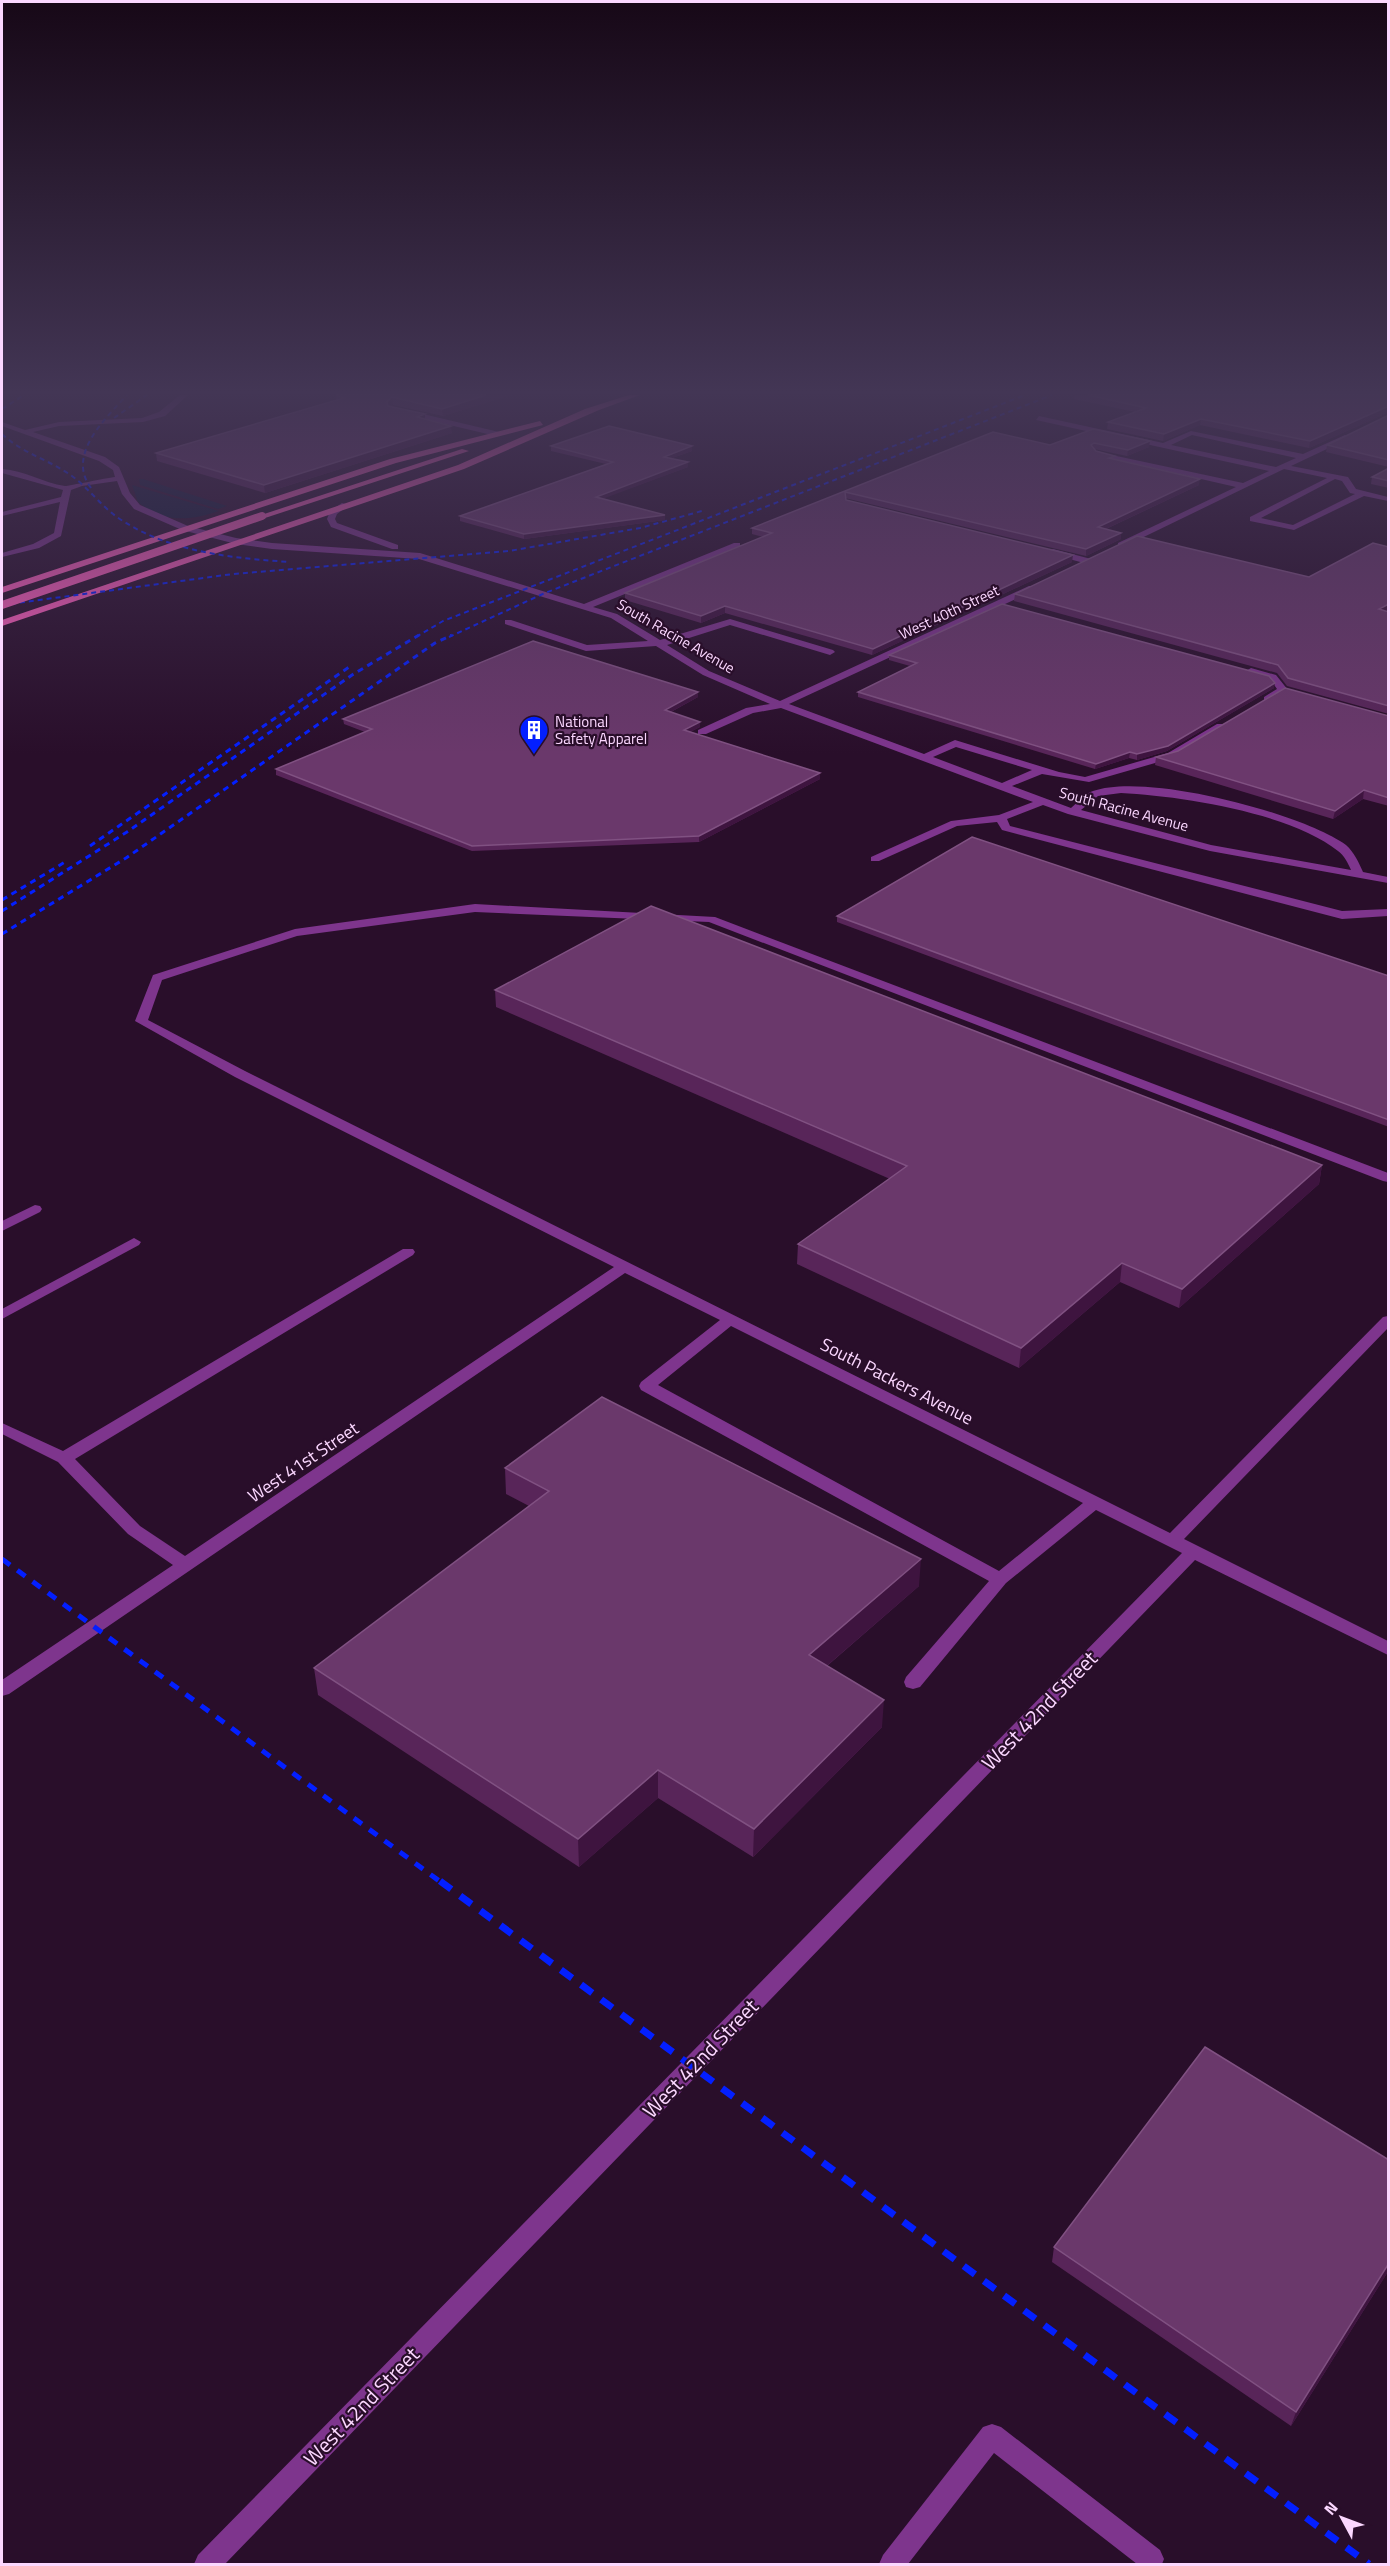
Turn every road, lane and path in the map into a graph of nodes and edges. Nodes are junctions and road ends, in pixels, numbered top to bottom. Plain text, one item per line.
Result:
1 (62, 515) edge
2 (155, 515) edge
3 (226, 515) edge
4 (266, 515) edge
5 (315, 515) edge
6 (332, 515) edge
7 (1184, 515) edge
8 (1261, 515) edge
9 (1320, 515) edge
10 (185, 528) junction
11 (236, 541) junction
12 (736, 545) edge
13 (1045, 550) edge
14 (1109, 551) edge
15 (2, 555) edge
16 (420, 556) junction
17 (1098, 556) edge
18 (1088, 561) junction
19 (1068, 570) edge
20 (1039, 584) edge
21 (2, 590) edge
22 (1000, 603) junction
23 (2, 605) edge
24 (587, 606) junction
25 (1015, 607) edge
26 (507, 622) dead end
27 (2, 623) edge
28 (662, 643) junction
29 (830, 652) dead end
30 (1239, 668) edge
31 (1261, 703) edge
32 (779, 705) junction
33 (1233, 719) edge
34 (702, 732) edge
35 (923, 758) junction
36 (1042, 770) junction
37 (1001, 787) junction
38 (1042, 802) junction
39 (1072, 812) junction
40 (1001, 818) junction
41 (875, 860) dead end
42 (1359, 875) junction
43 (1389, 880) edge
44 (1389, 913) edge
45 (1389, 1178) edge
46 (35, 1209) dead end
47 (2, 1227) edge
48 (134, 1242) dead end
49 (408, 1252) dead end
50 (626, 1266) junction
51 (2, 1315) edge
52 (731, 1319) junction
53 (1389, 1320) edge
54 (2, 1428) edge
55 (64, 1458) junction
56 (1095, 1502) junction
57 (1172, 1541) junction
58 (1193, 1552) junction
59 (186, 1565) junction
60 (1000, 1579) junction
61 (1389, 1649) edge
62 (913, 1682) dead end
63 (2, 1689) edge
64 (1150, 2563) edge
65 (207, 2565) edge
66 (892, 2565) edge

1 - 15 street
2 - 10 street, South Racine Avenue
3 - 10 main road
4 - 23 main road, bridge
5 - 11 main road
6 - 16 street
7 - 14 street
8 - 9 street
10 - 11 street, South Racine Avenue
10 - 21 main road
11 - 16 street, South Racine Avenue
11 - 27 main road
12 - 24 street
13 - 18 street
16 - 24 street, South Racine Avenue
17 - 18 street
18 - 19 street
20 - 22 street, West 40th Street
22 - 25 street
22 - 32 street, West 40th Street
24 - 28 street, South Racine Avenue
26 - 28 street
28 - 29 street
28 - 32 street, South Racine Avenue
30 - 31 street
32 - 34 street, West 40th Street
32 - 35 street, South Racine Avenue
33 - 36 street
35 - 36 street
35 - 37 street, South Racine Avenue
36 - 37 street
37 - 38 street, South Racine Avenue
38 - 39 street, South Racine Avenue
38 - 40 street
39 - 42 street, South Racine Avenue
39 - 42 street
40 - 41 street
40 - 44 street
42 - 43 street, South Racine Avenue
45 - 50 street, South Packers Avenue
46 - 47 street
48 - 51 street
49 - 55 street
50 - 52 street, South Packers Avenue
50 - 59 street, West 41st Street
52 - 56 street, South Packers Avenue
52 - 60 street
53 - 57 street
54 - 55 street
55 - 59 street
56 - 57 street, South Packers Avenue
56 - 60 street
57 - 58 street, South Packers Avenue
58 - 61 street, South Packers Avenue
58 - 65 street, West 42nd Street
59 - 63 street, West 41st Street
60 - 62 street
64 - 66 street

